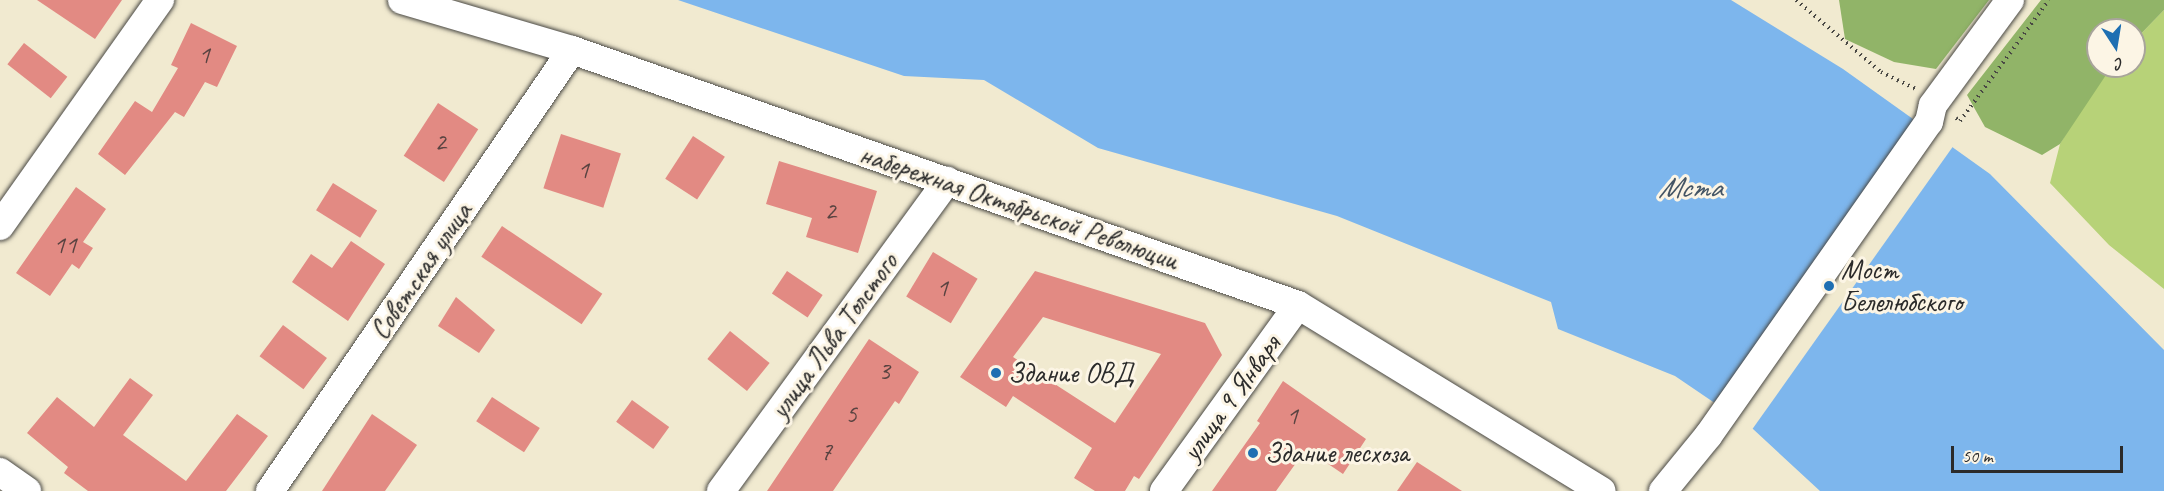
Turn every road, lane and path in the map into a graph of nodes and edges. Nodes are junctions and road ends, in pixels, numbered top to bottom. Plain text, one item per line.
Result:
1 (160, 0) edge
2 (402, 0) edge
3 (1796, 0) edge
4 (2010, 0) edge
5 (2049, 0) edge
6 (572, 50) junction
7 (1931, 113) junction
8 (947, 181) junction
9 (0, 226) edge
10 (1298, 305) junction
11 (0, 472) edge
12 (27, 491) edge
13 (270, 491) edge
14 (721, 491) edge
15 (1164, 491) edge
16 (1601, 491) edge
17 (1663, 491) edge

1 - 9 street
2 - 6 street, набережная Октябрьской Революции
3 - 7 path
4 - 7 street
5 - 7 path
6 - 8 street, набережная Октябрьской Революции
6 - 13 street, Советская улица
7 - 17 street
8 - 10 street, набережная Октябрьской Революции
8 - 14 street, улица Льва Толстого
10 - 15 street, улица 9 Января
10 - 16 street, набережная Октябрьской Революции
11 - 12 street

